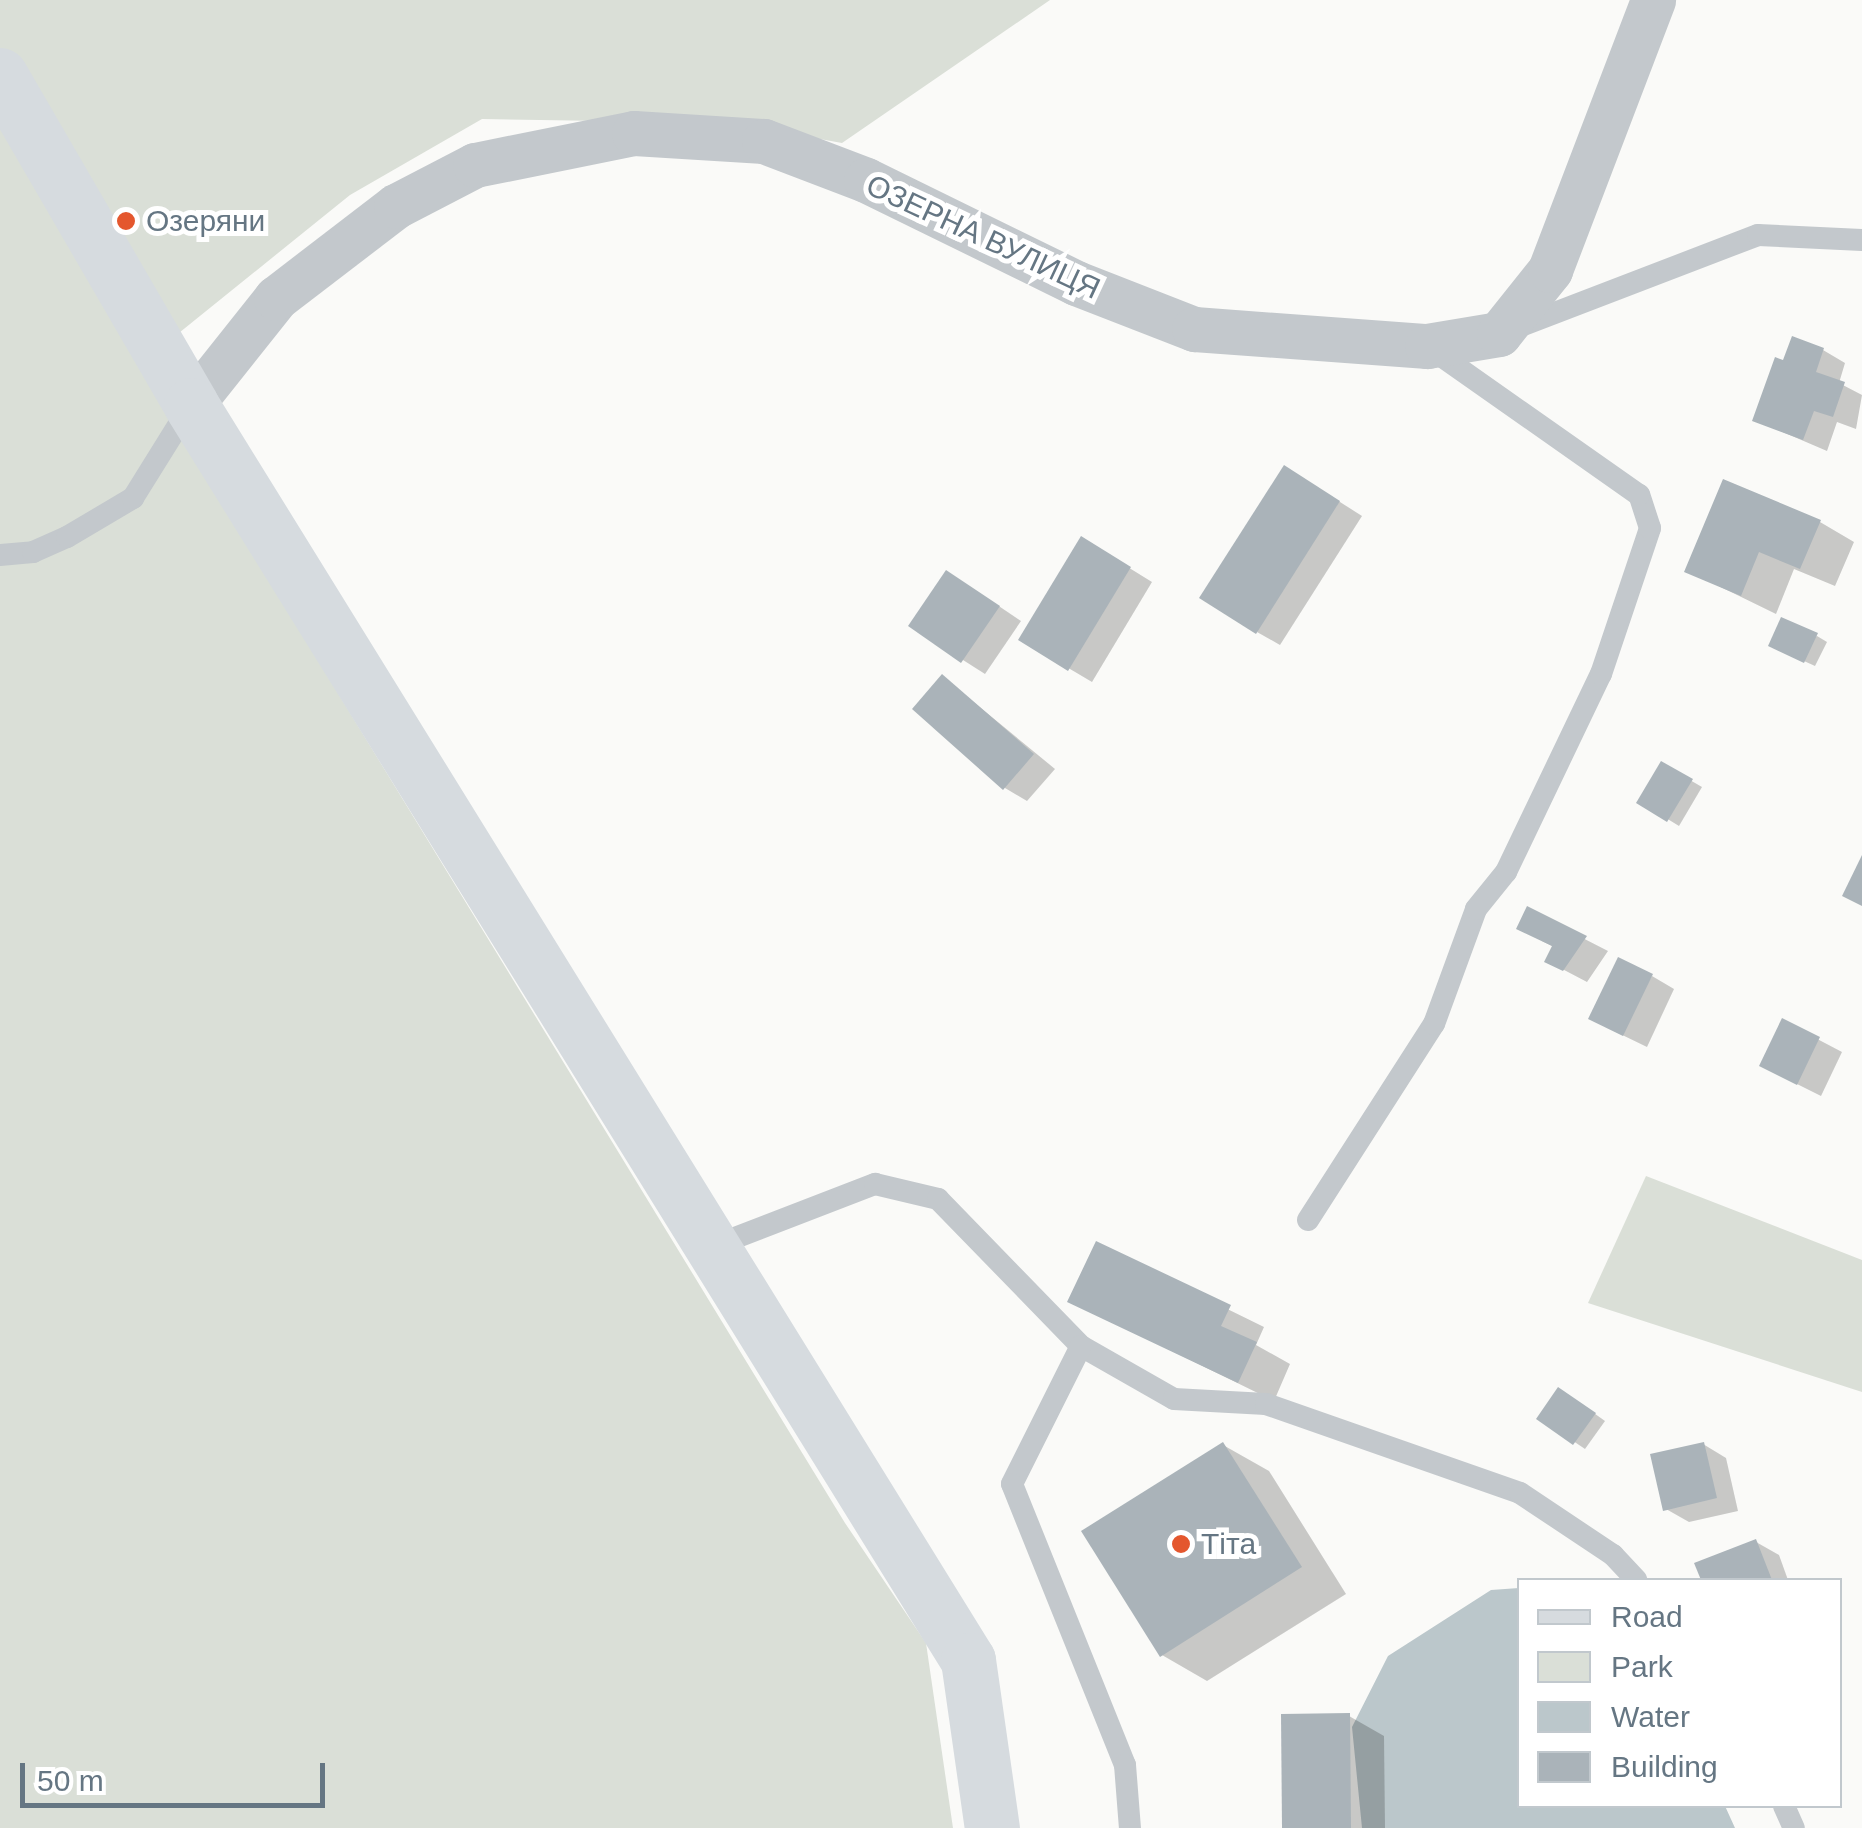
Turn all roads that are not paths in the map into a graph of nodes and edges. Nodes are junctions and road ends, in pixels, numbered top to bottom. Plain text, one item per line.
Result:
1 (1654, 0) edge
2 (0, 75) edge
3 (1862, 240) edge
4 (1499, 334) junction
5 (1427, 346) junction
6 (191, 404) junction
7 (0, 555) edge
8 (1308, 1220) dead end
9 (714, 1246) junction
10 (1082, 1346) junction
11 (1634, 1578) edge
12 (992, 1828) edge
13 (1130, 1828) edge

1 - 4 street
2 - 6 street
3 - 4 lane
4 - 5 street, ОЗЕРНА ВУЛИЦЯ
5 - 6 street, ОЗЕРНА ВУЛИЦЯ
5 - 8 lane
6 - 7 lane
6 - 9 street
9 - 10 lane
9 - 12 street
10 - 11 lane
10 - 13 lane

